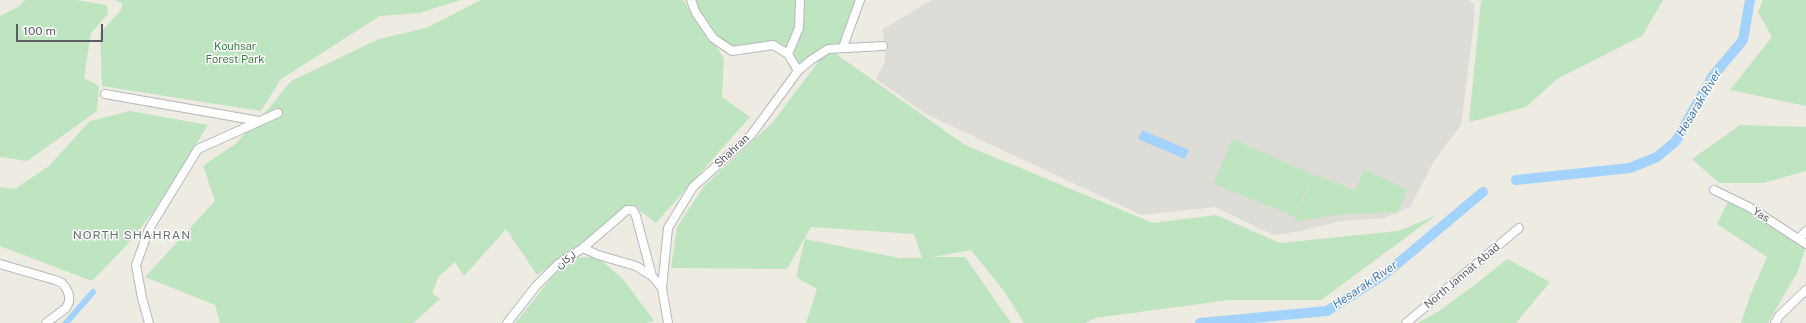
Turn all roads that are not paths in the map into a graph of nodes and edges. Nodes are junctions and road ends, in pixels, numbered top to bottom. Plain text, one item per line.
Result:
1 (691, 0) edge
2 (800, 0) edge
3 (860, 0) edge
4 (884, 46) dead end
5 (843, 47) junction
6 (788, 54) junction
7 (798, 71) junction
8 (105, 94) dead end
9 (278, 113) dead end
10 (260, 121) junction
11 (1714, 190) dead end
12 (1519, 228) dead end
13 (1806, 231) edge
14 (1799, 239) junction
15 (1806, 244) edge
16 (583, 248) junction
17 (0, 264) edge
18 (652, 276) junction
19 (662, 288) junction
20 (1806, 290) edge
21 (46, 323) edge
22 (150, 323) edge
23 (507, 323) edge
24 (668, 323) edge
25 (1406, 323) edge
26 (1774, 323) edge

1 - 6 street
2 - 6 street
3 - 5 street
4 - 5 street, Shahran
5 - 7 street, Shahran
6 - 7 street
7 - 19 street, Shahran
8 - 10 street
9 - 10 street
10 - 22 street
11 - 14 street, Yas
12 - 25 street, North Jannat Abad
13 - 14 street
14 - 15 street, Yas
16 - 18 street, لرکان
16 - 18 street
16 - 23 street, لرکان
17 - 21 street
18 - 19 street, لرکان
19 - 24 street, Shahran
20 - 26 street

